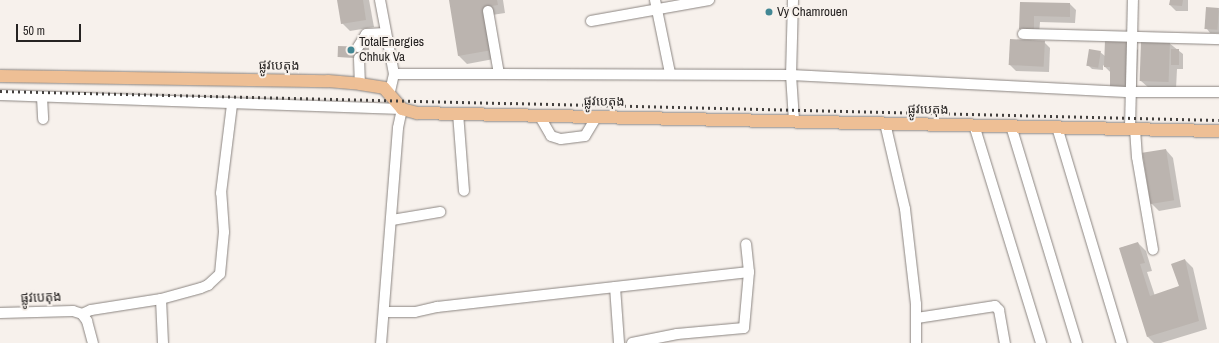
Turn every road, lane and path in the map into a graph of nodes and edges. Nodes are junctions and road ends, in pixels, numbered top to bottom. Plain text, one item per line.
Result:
1 (380, 0) edge
2 (709, 0) edge
3 (793, 0) edge
4 (1133, 0) edge
5 (656, 5) edge
6 (488, 11) dead end
7 (591, 22) dead end
8 (386, 33) junction
9 (1023, 34) dead end
10 (1132, 38) junction
11 (1219, 39) edge
12 (358, 47) dead end
13 (359, 58) dead end
14 (670, 73) junction
15 (394, 74) junction
16 (499, 74) junction
17 (791, 75) junction
18 (0, 76) edge
19 (360, 84) junction
20 (390, 91) junction
21 (1130, 92) junction
22 (1219, 92) edge
23 (0, 95) edge
24 (42, 97) junction
25 (232, 105) junction
26 (402, 108) junction
27 (458, 113) junction
28 (539, 115) junction
29 (598, 116) junction
30 (43, 119) dead end
31 (794, 120) junction
32 (885, 123) junction
33 (974, 125) junction
34 (1011, 126) junction
35 (1056, 127) junction
36 (1133, 129) junction
37 (1219, 131) edge
38 (464, 191) dead end
39 (440, 212) dead end
40 (392, 220) junction
41 (746, 244) dead end
42 (1153, 250) dead end
43 (749, 272) junction
44 (615, 287) junction
45 (161, 299) junction
46 (384, 312) junction
47 (0, 313) edge
48 (82, 314) junction
49 (917, 318) junction
50 (93, 343) edge
51 (163, 343) edge
52 (381, 343) edge
53 (619, 343) edge
54 (632, 343) edge
55 (916, 343) edge
56 (1005, 343) edge
57 (1041, 343) edge
58 (1077, 343) edge
59 (1122, 343) edge

1 - 8 street
2 - 5 street
3 - 17 street
4 - 10 street
5 - 7 street
5 - 14 street
6 - 16 street
8 - 12 street
8 - 15 street
9 - 10 street
10 - 11 street
10 - 21 street
13 - 19 street
14 - 16 street
14 - 17 street
15 - 16 street
15 - 20 street
17 - 21 street
17 - 31 street
18 - 19 main road, ផ្លូវបេតុង
19 - 20 main road, ផ្លូវបេតុង
20 - 26 main road
21 - 22 street
21 - 36 street
23 - 24 street
24 - 25 street
24 - 30 street
25 - 26 street
25 - 45 street
26 - 27 main road, ផ្លូវបេតុង
26 - 40 street
27 - 28 main road, ផ្លូវបេតុង
27 - 38 street
28 - 29 main road, ផ្លូវបេតុង
28 - 29 street
29 - 31 main road, ផ្លូវបេតុង
31 - 32 main road, ផ្លូវបេតុង
32 - 33 main road, ផ្លូវបេតុង
32 - 49 street
33 - 34 main road, ផ្លូវបេតុង
33 - 57 street
34 - 35 main road, ផ្លូវបេតុង
34 - 58 street
35 - 36 main road, ផ្លូវបេតុង
35 - 59 street
36 - 37 main road, ផ្លូវបេតុង
36 - 42 street
39 - 40 street
40 - 46 street
41 - 43 street
43 - 44 street
43 - 54 street
44 - 46 street
44 - 53 street
45 - 48 street
45 - 51 street
46 - 52 street
47 - 48 street, ផ្លូវបេតុង
48 - 50 street
49 - 55 street
49 - 56 street

